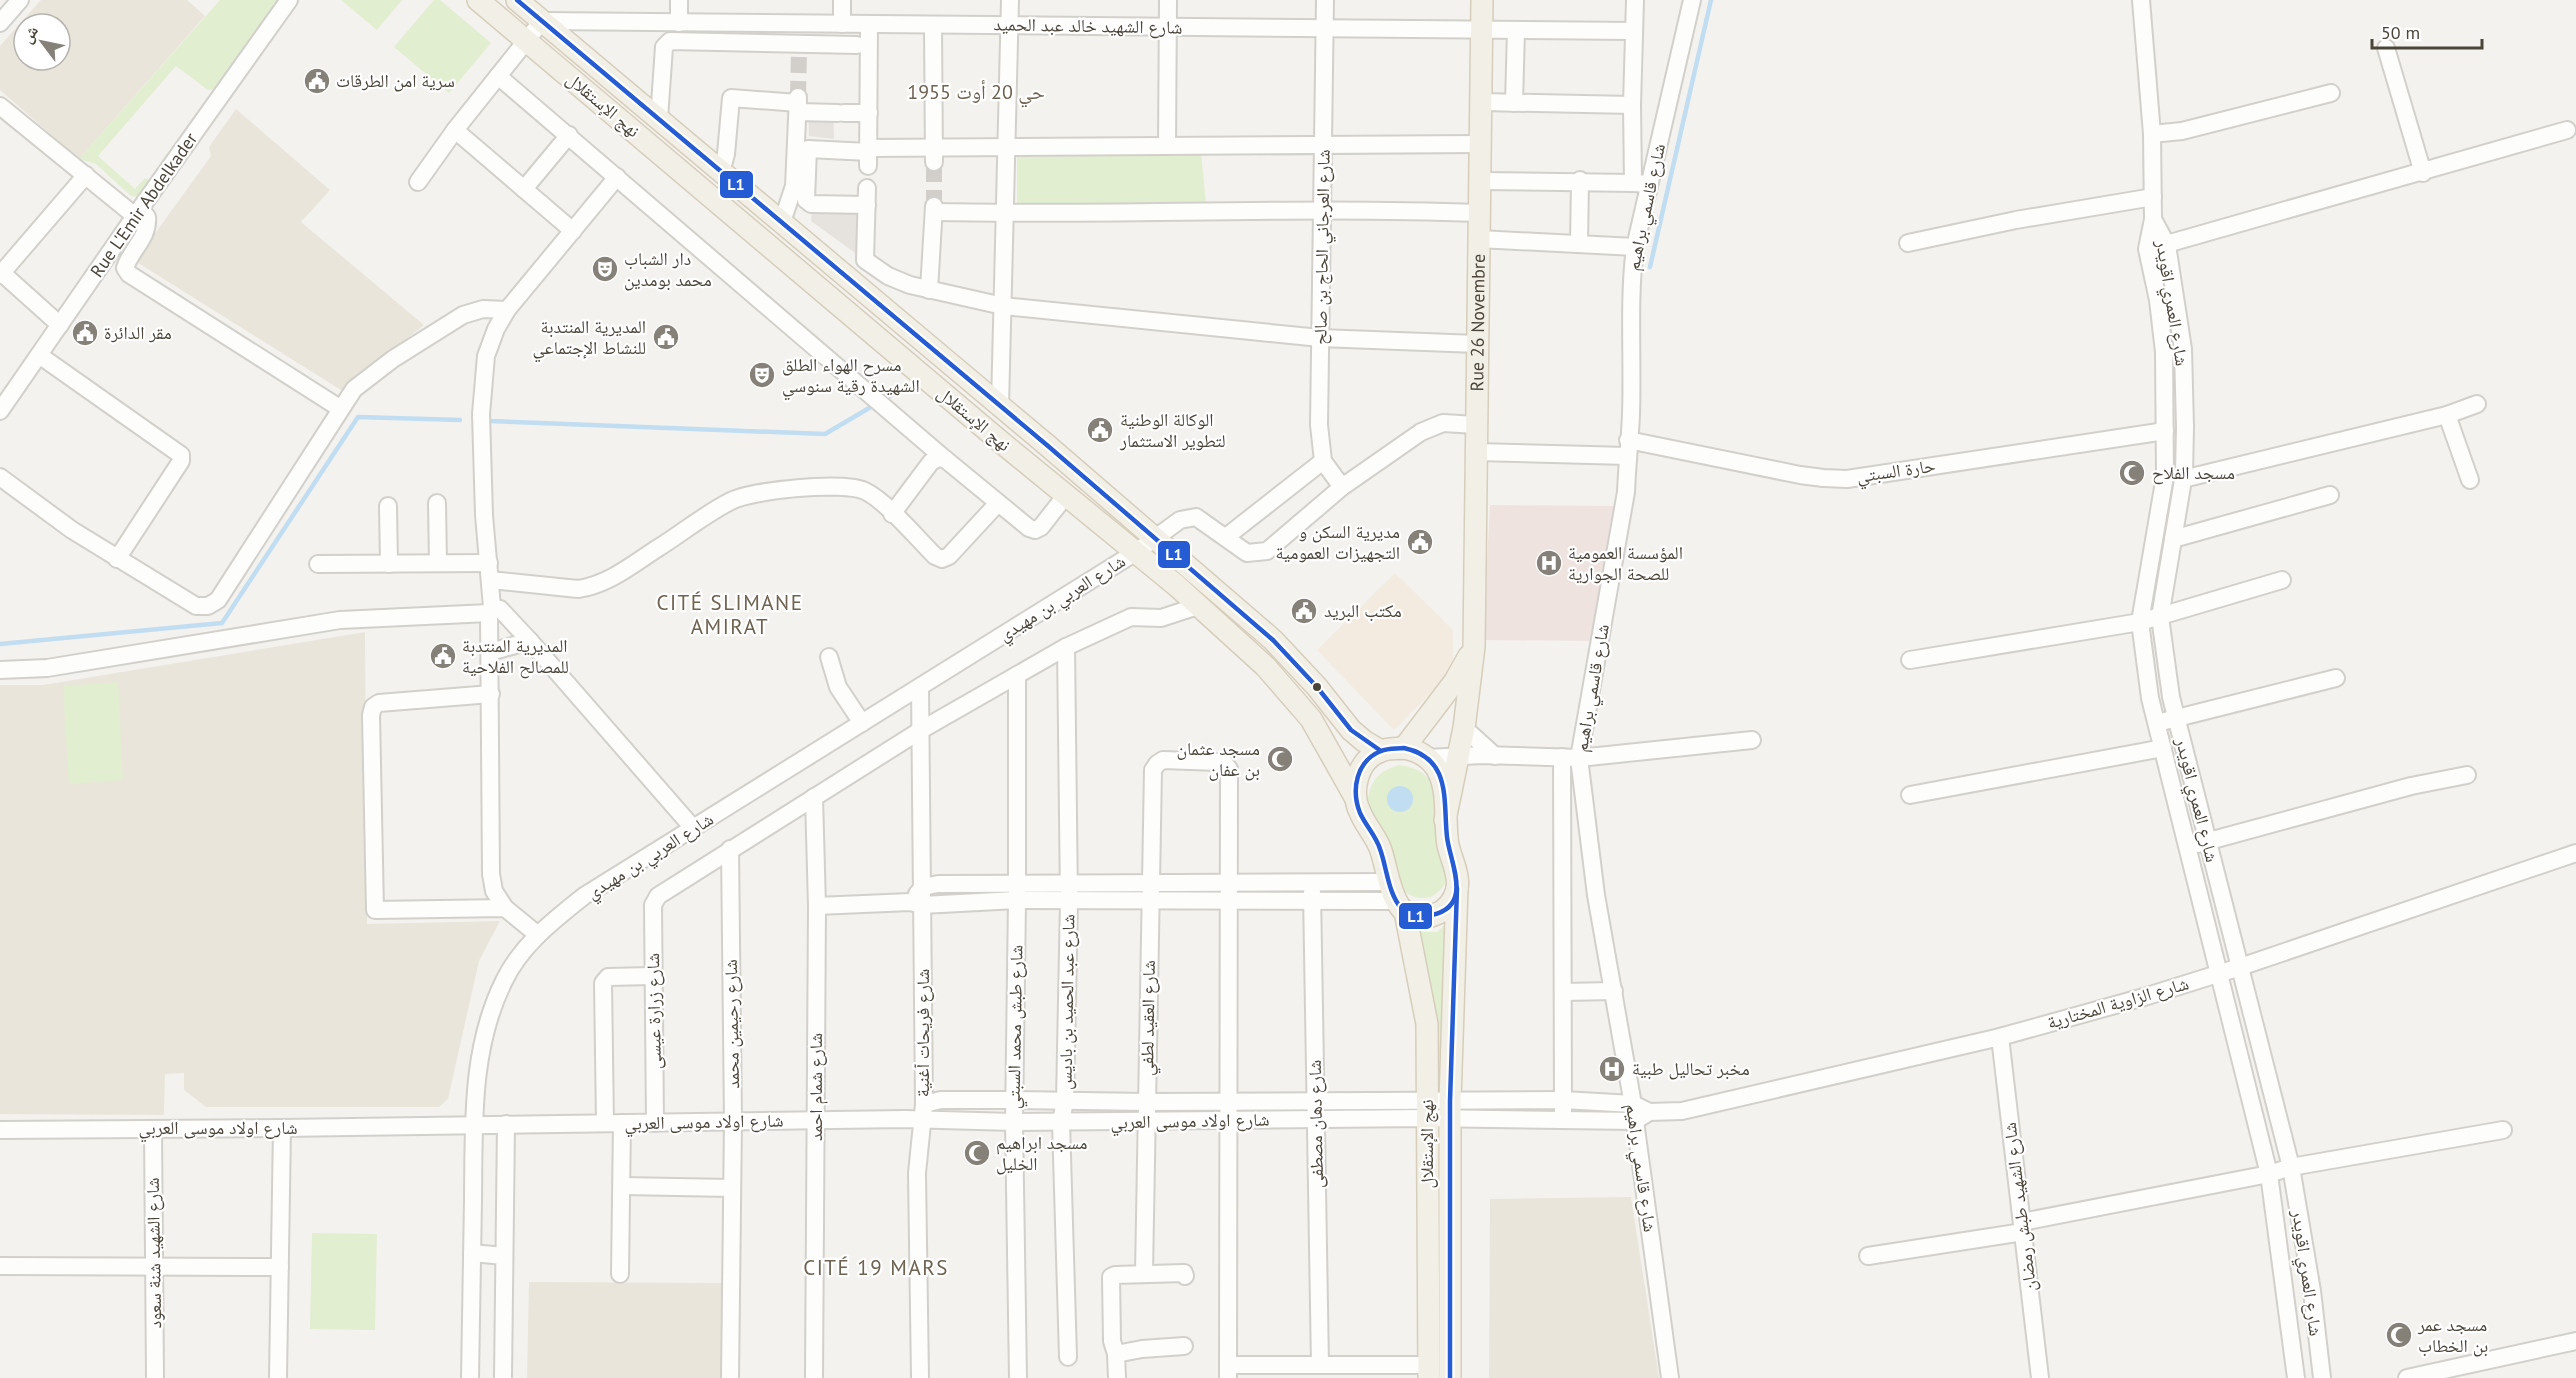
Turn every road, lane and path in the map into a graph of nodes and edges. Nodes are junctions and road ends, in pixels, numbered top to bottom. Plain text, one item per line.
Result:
1 (20, 0) edge
2 (289, 0) edge
3 (478, 0) edge
4 (680, 0) edge
5 (842, 0) edge
6 (1010, 0) edge
7 (1168, 0) edge
8 (1324, 0) edge
9 (1482, 0) edge
10 (1635, 0) edge
11 (1692, 0) edge
12 (2141, 0) edge
13 (520, 1) edge
14 (542, 21) junction
15 (505, 22) junction
16 (679, 22) junction
17 (0, 23) edge
18 (842, 24) junction
19 (869, 24) junction
20 (933, 25) junction
21 (1010, 26) junction
22 (1168, 27) junction
23 (1324, 29) junction
24 (1482, 30) junction
25 (1516, 30) junction
26 (1634, 32) junction
27 (527, 40) junction
28 (857, 45) dead end
29 (2386, 48) dead end
30 (498, 76) junction
31 (2331, 93) dead end
32 (1481, 102) junction
33 (1514, 103) junction
34 (1632, 105) junction
35 (0, 106) edge
36 (801, 106) junction
37 (869, 112) junction
38 (659, 119) junction
39 (455, 130) junction
40 (2567, 130) dead end
41 (2152, 134) junction
42 (569, 135) junction
43 (809, 141) dead end
44 (1480, 144) junction
45 (1323, 145) junction
46 (1007, 146) junction
47 (1167, 146) junction
48 (869, 156) junction
49 (934, 156) junction
50 (721, 172) junction
51 (2423, 173) junction
52 (86, 175) junction
53 (617, 177) junction
54 (1580, 180) junction
55 (1480, 181) junction
56 (418, 182) dead end
57 (1641, 184) junction
58 (867, 188) dead end
59 (524, 189) junction
60 (2153, 197) junction
61 (867, 205) junction
62 (1322, 210) junction
63 (137, 213) junction
64 (1005, 213) junction
65 (1479, 213) junction
66 (2153, 219) junction
67 (782, 222) junction
68 (573, 231) junction
69 (1479, 239) junction
70 (1908, 243) dead end
71 (1579, 244) junction
72 (2167, 245) junction
73 (1635, 247) junction
74 (2146, 249) junction
75 (1, 274) edge
76 (929, 290) junction
77 (1003, 306) junction
78 (507, 310) junction
79 (60, 325) junction
80 (1320, 338) junction
81 (1477, 348) junction
82 (39, 355) junction
83 (2477, 404) dead end
84 (1000, 406) junction
85 (341, 409) junction
86 (0, 411) edge
87 (2447, 415) junction
88 (1476, 425) junction
89 (2165, 431) junction
90 (1628, 448) junction
91 (1475, 452) junction
92 (945, 459) junction
93 (1323, 461) junction
94 (0, 477) edge
95 (2183, 478) junction
96 (2470, 480) dead end
97 (1342, 487) junction
98 (1066, 495) junction
99 (2330, 495) dead end
100 (437, 503) dead end
101 (998, 504) junction
102 (388, 506) dead end
103 (892, 514) junction
104 (1226, 537) junction
105 (1155, 539) junction
106 (2173, 539) junction
107 (1136, 552) junction
108 (117, 559) junction
109 (438, 563) junction
110 (318, 564) dead end
111 (389, 564) junction
112 (490, 572) junction
113 (2282, 580) dead end
114 (1198, 606) junction
115 (491, 610) junction
116 (2160, 617) junction
117 (2140, 622) junction
118 (530, 641) junction
119 (1066, 647) junction
120 (1474, 647) junction
121 (490, 652) junction
122 (829, 657) dead end
123 (1910, 660) dead end
124 (0, 670) edge
125 (1017, 675) junction
126 (2336, 678) dead end
127 (920, 687) junction
128 (491, 694) junction
129 (2176, 718) junction
130 (861, 723) junction
131 (2156, 723) junction
132 (1464, 728) junction
133 (921, 730) junction
134 (1752, 740) dead end
135 (1404, 748) junction
136 (2163, 748) junction
137 (1381, 751) junction
138 (1495, 756) junction
139 (1428, 758) junction
140 (1571, 758) junction
141 (1457, 764) junction
142 (2468, 776) dead end
143 (1910, 795) dead end
144 (814, 797) junction
145 (1355, 797) junction
146 (1445, 820) junction
147 (693, 828) junction
148 (2208, 840) junction
149 (730, 849) junction
150 (2188, 849) junction
151 (2576, 853) edge
152 (1069, 882) junction
153 (1017, 883) junction
154 (1228, 883) junction
155 (1312, 883) junction
156 (1151, 884) junction
157 (923, 887) junction
158 (1457, 888) junction
159 (1396, 898) junction
160 (1017, 900) junction
161 (1069, 900) junction
162 (1149, 901) junction
163 (1228, 901) junction
164 (1312, 901) junction
165 (916, 903) junction
166 (817, 906) junction
167 (505, 908) junction
168 (538, 935) junction
169 (2240, 967) junction
170 (2221, 973) junction
171 (654, 976) junction
172 (1614, 991) junction
173 (1563, 992) junction
174 (2000, 1037) junction
175 (1014, 1100) junction
176 (1227, 1100) junction
177 (1563, 1100) junction
178 (1065, 1101) junction
179 (1315, 1101) junction
180 (1147, 1102) junction
181 (1633, 1104) junction
182 (1427, 1109) junction
183 (1450, 1109) junction
184 (923, 1111) junction
185 (1649, 1112) junction
186 (1564, 1118) junction
187 (816, 1120) junction
188 (1316, 1120) junction
189 (734, 1121) junction
190 (1227, 1121) junction
191 (1635, 1121) junction
192 (655, 1122) junction
193 (1014, 1122) junction
194 (1061, 1122) junction
195 (1148, 1122) junction
196 (605, 1123) junction
197 (622, 1123) junction
198 (475, 1124) junction
199 (506, 1124) junction
200 (282, 1128) junction
201 (153, 1129) junction
202 (0, 1130) edge
203 (2503, 1130) dead end
204 (2291, 1167) junction
205 (2269, 1174) junction
206 (622, 1186) junction
207 (732, 1188) junction
208 (2022, 1227) junction
209 (472, 1253) junction
210 (504, 1256) junction
211 (1869, 1256) dead end
212 (0, 1266) edge
213 (154, 1266) junction
214 (280, 1267) junction
215 (1144, 1273) junction
216 (620, 1274) dead end
217 (1185, 1276) dead end
218 (2576, 1341) edge
219 (1184, 1346) dead end
220 (1116, 1354) junction
221 (1068, 1357) dead end
222 (1332, 1369) edge
223 (1228, 1372) edge
224 (1429, 1372) edge
225 (156, 1378) edge
226 (278, 1378) edge
227 (470, 1378) edge
228 (503, 1378) edge
229 (730, 1378) edge
230 (814, 1378) edge
231 (920, 1378) edge
232 (1018, 1378) edge
233 (1117, 1378) edge
234 (1450, 1378) edge
235 (1670, 1378) edge
236 (2040, 1378) edge
237 (2296, 1378) edge
238 (2322, 1378) edge
239 (2407, 1378) edge

1 - 17 street
2 - 63 street, Rue L'Emir Abdelkader
3 - 15 main road, نهج الإستقلال
4 - 16 street
5 - 18 street
6 - 21 street
7 - 22 street
8 - 23 street, شارع العرجاني الحاج بن صالح
9 - 24 main road, Rue 26 Novembre
10 - 26 street
11 - 57 street, شارع قاسمي براهيم
12 - 41 street, شارع العمري اقويدر
13 - 14 main road, نهج الإستقلال
13 - 15 street
14 - 16 street, شارع الشهيد خالد عبد الحميد
14 - 27 street
14 - 38 main road, نهج الإستقلال
15 - 27 main road, نهج الإستقلال
16 - 18 street, شارع الشهيد خالد عبد الحميد
18 - 19 street, شارع الشهيد خالد عبد الحميد
19 - 20 street, شارع الشهيد خالد عبد الحميد
19 - 37 street
20 - 21 street, شارع الشهيد خالد عبد الحميد
20 - 49 street
21 - 22 street, شارع الشهيد خالد عبد الحميد
21 - 46 street
22 - 23 street, شارع الشهيد خالد عبد الحميد
22 - 47 street
23 - 24 street, شارع الشهيد خالد عبد الحميد
23 - 45 street, شارع العرجاني الحاج بن صالح
24 - 25 street, شارع الشهيد خالد عبد الحميد
24 - 32 main road, Rue 26 Novembre
25 - 26 street, شارع الشهيد خالد عبد الحميد
25 - 33 street
26 - 34 street
27 - 30 street
27 - 98 main road, نهج الإستقلال
28 - 38 street
29 - 51 street
30 - 39 street
30 - 42 street
31 - 41 street
32 - 33 street
32 - 44 main road, Rue 26 Novembre
33 - 34 street
34 - 57 street
35 - 52 street
36 - 37 street
36 - 43 street
36 - 50 street
36 - 67 street
37 - 48 street
38 - 50 main road, نهج الإستقلال
39 - 56 street
39 - 59 street
40 - 51 street
41 - 60 street, شارع العمري اقويدر
42 - 53 street
42 - 59 street
44 - 45 street
44 - 55 main road, Rue 26 Novembre
45 - 47 street
45 - 62 street, شارع العرجاني الحاج بن صالح
46 - 47 street
46 - 49 street
46 - 64 street
48 - 49 street
48 - 61 street
50 - 67 main road, نهج الإستقلال
51 - 72 street
52 - 63 street
52 - 75 street
53 - 68 street
53 - 92 street
54 - 55 street
54 - 57 street
54 - 71 street
55 - 65 main road, Rue 26 Novembre
57 - 73 street, شارع قاسمي براهيم
58 - 61 street
59 - 68 street
60 - 66 street, شارع العمري اقويدر
60 - 70 street
61 - 76 street
62 - 64 street
62 - 65 street
62 - 80 street, شارع العرجاني الحاج بن صالح
63 - 79 street, Rue L'Emir Abdelkader
63 - 85 street
64 - 76 street
64 - 77 street
65 - 69 main road, Rue 26 Novembre
66 - 72 street, شارع العمري اقويدر
66 - 74 street, شارع العمري اقويدر
67 - 84 main road, نهج الإستقلال
68 - 78 street
69 - 71 street
69 - 81 main road, Rue 26 Novembre
71 - 73 street
72 - 74 street
72 - 95 street, شارع العمري اقويدر
73 - 90 street, شارع قاسمي براهيم
74 - 89 street, شارع العمري اقويدر
75 - 79 street
76 - 77 street
77 - 80 street
77 - 84 street
78 - 85 street
78 - 112 street
79 - 82 street, Rue L'Emir Abdelkader
80 - 81 street
80 - 93 street, شارع العرجاني الحاج بن صالح
81 - 88 main road, Rue 26 Novembre
82 - 86 street, Rue L'Emir Abdelkader
82 - 108 street
83 - 87 street
84 - 105 main road, نهج الإستقلال
85 - 108 street
87 - 95 street
87 - 96 street
88 - 91 main road, Rue 26 Novembre
88 - 97 street
89 - 90 street, حارة السبتي
89 - 117 street, شارع العمري اقويدر
90 - 91 street, حارة السبتي
90 - 140 street, شارع قاسمي براهيم
91 - 120 main road, Rue 26 Novembre
92 - 101 street
92 - 103 street
93 - 97 street, شارع العرجاني الحاج بن صالح
93 - 104 street
94 - 108 street
95 - 106 street, شارع العمري اقويدر
97 - 104 street
98 - 101 street
98 - 107 main road, نهج الإستقلال
99 - 106 street
100 - 109 street
101 - 103 street
102 - 111 street
103 - 112 street
104 - 105 street, شارع العربي بن مهيدي
105 - 107 street, شارع العربي بن مهيدي
105 - 137 main road, نهج الإستقلال
106 - 116 street, شارع العمري اقويدر
107 - 114 main road, نهج الإستقلال
107 - 127 street, شارع العربي بن مهيدي
109 - 111 street
109 - 112 street
110 - 111 street
112 - 115 street
113 - 116 street
114 - 119 street
114 - 145 main road, نهج الإستقلال
115 - 118 street
115 - 121 street
115 - 124 street
116 - 117 street
116 - 129 street, شارع العمري اقويدر
117 - 123 street
117 - 131 street, شارع العمري اقويدر
118 - 121 street
118 - 147 street
119 - 125 street
119 - 152 street, شارع عبد الحميد بن باديس
120 - 132 main road, Rue 26 Novembre
120 - 135 main road, Rue 26 Novembre
121 - 128 street
122 - 130 street
125 - 133 street
125 - 153 street, شارع طبش محمد السبتي
126 - 129 street
127 - 130 street, شارع العربي بن مهيدي
127 - 133 street, شارع فريحات ٱغنية
128 - 167 street
128 - 167 street
129 - 131 street
129 - 148 street, شارع العمري اقويدر
130 - 147 street, شارع العربي بن مهيدي
131 - 136 street, شارع العمري اقويدر
132 - 138 street
132 - 141 main road, Rue 26 Novembre
133 - 144 street
133 - 157 street, شارع فريحات ٱغنية
134 - 140 street
135 - 137 main road
135 - 139 main road
136 - 143 street
136 - 150 street, شارع العمري اقويدر
137 - 145 main road
138 - 140 street
138 - 141 street
139 - 141 street
139 - 146 main road, نهج الإستقلال
140 - 172 street, شارع قاسمي براهيم
140 - 173 street
141 - 146 main road, Rue 26 Novembre
142 - 148 street
144 - 149 street
144 - 166 street, شارع شمام احمد
145 - 159 main road, نهج الإستقلال
146 - 158 main road, نهج الإستقلال
147 - 168 street, شارع العربي بن مهيدي
148 - 150 street
148 - 169 street, شارع العمري اقويدر
149 - 171 street, شارع زرارة عيسى
149 - 189 street, شارع رحيمين محمد
150 - 170 street, شارع العمري اقويدر
151 - 169 street, شارع الزاوية المختارية
152 - 153 street
152 - 156 street
152 - 161 street, شارع عبد الحميد بن باديس
153 - 157 street
153 - 160 street, شارع طبش محمد السبتي
154 - 155 street
154 - 156 street
154 - 156 street, شارع العقيد لطفي
154 - 163 street
155 - 159 street
155 - 164 street, شارع دهان مصطفى
156 - 162 street, شارع العقيد لطفي
157 - 165 street, شارع فريحات ٱغنية
158 - 159 main road
158 - 183 main road, نهج الإستقلال
159 - 164 street
159 - 182 main road, نهج الإستقلال
160 - 161 street
160 - 165 street
160 - 175 street, شارع طبش محمد السبتي
161 - 162 street
161 - 178 street, شارع عبد الحميد بن باديس
162 - 163 street
162 - 180 street, شارع العقيد لطفي
163 - 164 street
163 - 176 street
164 - 179 street, شارع دهان مصطفى
165 - 166 street
165 - 184 street, شارع فريحات ٱغنية
166 - 187 street, شارع شمام احمد
167 - 168 street
168 - 198 street, شارع العربي بن مهيدي
169 - 170 street, شارع الزاوية المختارية
169 - 204 street, شارع العمري اقويدر
170 - 174 street, شارع الزاوية المختارية
170 - 205 street, شارع العمري اقويدر
171 - 192 street, شارع زرارة عيسى
171 - 196 street
172 - 173 street
172 - 181 street, شارع قاسمي براهيم
173 - 177 street
174 - 185 street, شارع الزاوية المختارية
174 - 208 street, شارع الشهيد طبش رمضان
175 - 178 street, شارع اولاد موسى العربي
175 - 184 street, شارع اولاد موسى العربي
175 - 193 street, شارع طبش محمد السبتي
176 - 179 street, شارع اولاد موسى العربي
176 - 180 street, شارع اولاد موسى العربي
176 - 190 street
177 - 181 street, شارع اولاد موسى العربي
177 - 183 street, شارع اولاد موسى العربي
177 - 186 street
178 - 180 street, شارع اولاد موسى العربي
178 - 194 street, شارع عبد الحميد بن باديس
179 - 182 street, شارع اولاد موسى العربي
179 - 188 street, شارع دهان مصطفى
180 - 195 street, شارع العقيد لطفي
181 - 185 street, شارع اولاد موسى العربي
181 - 191 street, شارع قاسمي براهيم
182 - 183 street, شارع اولاد موسى العربي
182 - 188 street, شارع اولاد موسى العربي
182 - 224 main road, نهج الإستقلال
183 - 186 street, شارع اولاد موسى العربي
183 - 234 main road, نهج الإستقلال
184 - 187 street, شارع اولاد موسى العربي
184 - 193 street, شارع اولاد موسى العربي
184 - 231 street, شارع فريحات ٱغنية
185 - 191 street
186 - 191 street, شارع اولاد موسى العربي
187 - 189 street, شارع اولاد موسى العربي
187 - 230 street, شارع شمام احمد
188 - 190 street, شارع اولاد موسى العربي
188 - 222 street, شارع دهان مصطفى
189 - 192 street, شارع اولاد موسى العربي
189 - 207 street, شارع رحيمين محمد
190 - 195 street, شارع اولاد موسى العربي
190 - 223 street
191 - 235 street, شارع قاسمي براهيم
192 - 197 street, شارع اولاد موسى العربي
193 - 194 street, شارع اولاد موسى العربي
193 - 232 street, شارع طبش محمد السبتي
194 - 195 street, شارع اولاد موسى العربي
194 - 221 street, شارع عبد الحميد بن باديس
195 - 215 street, شارع العقيد لطفي
196 - 197 street, شارع اولاد موسى العربي
196 - 199 street, شارع اولاد موسى العربي
197 - 206 street
198 - 199 street, شارع اولاد موسى العربي
198 - 200 street, شارع اولاد موسى العربي
198 - 209 street, شارع العربي بن مهيدي
199 - 210 street
200 - 201 street, شارع اولاد موسى العربي
200 - 214 street
201 - 202 street, شارع اولاد موسى العربي
201 - 213 street, شارع الشهيد شنة سعود
203 - 204 street
204 - 205 street
204 - 238 street, شارع العمري اقويدر
205 - 208 street
205 - 237 street, شارع العمري اقويدر
206 - 207 street
206 - 216 street
207 - 229 street, شارع رحيمين محمد
208 - 211 street
208 - 236 street, شارع الشهيد طبش رمضان
209 - 210 street
209 - 227 street, شارع العربي بن مهيدي
210 - 228 street
212 - 213 street
213 - 214 street
213 - 225 street, شارع الشهيد شنة سعود
214 - 226 street
215 - 217 street
215 - 220 street
218 - 239 street
219 - 220 street
220 - 233 street
222 - 223 street
222 - 224 street

